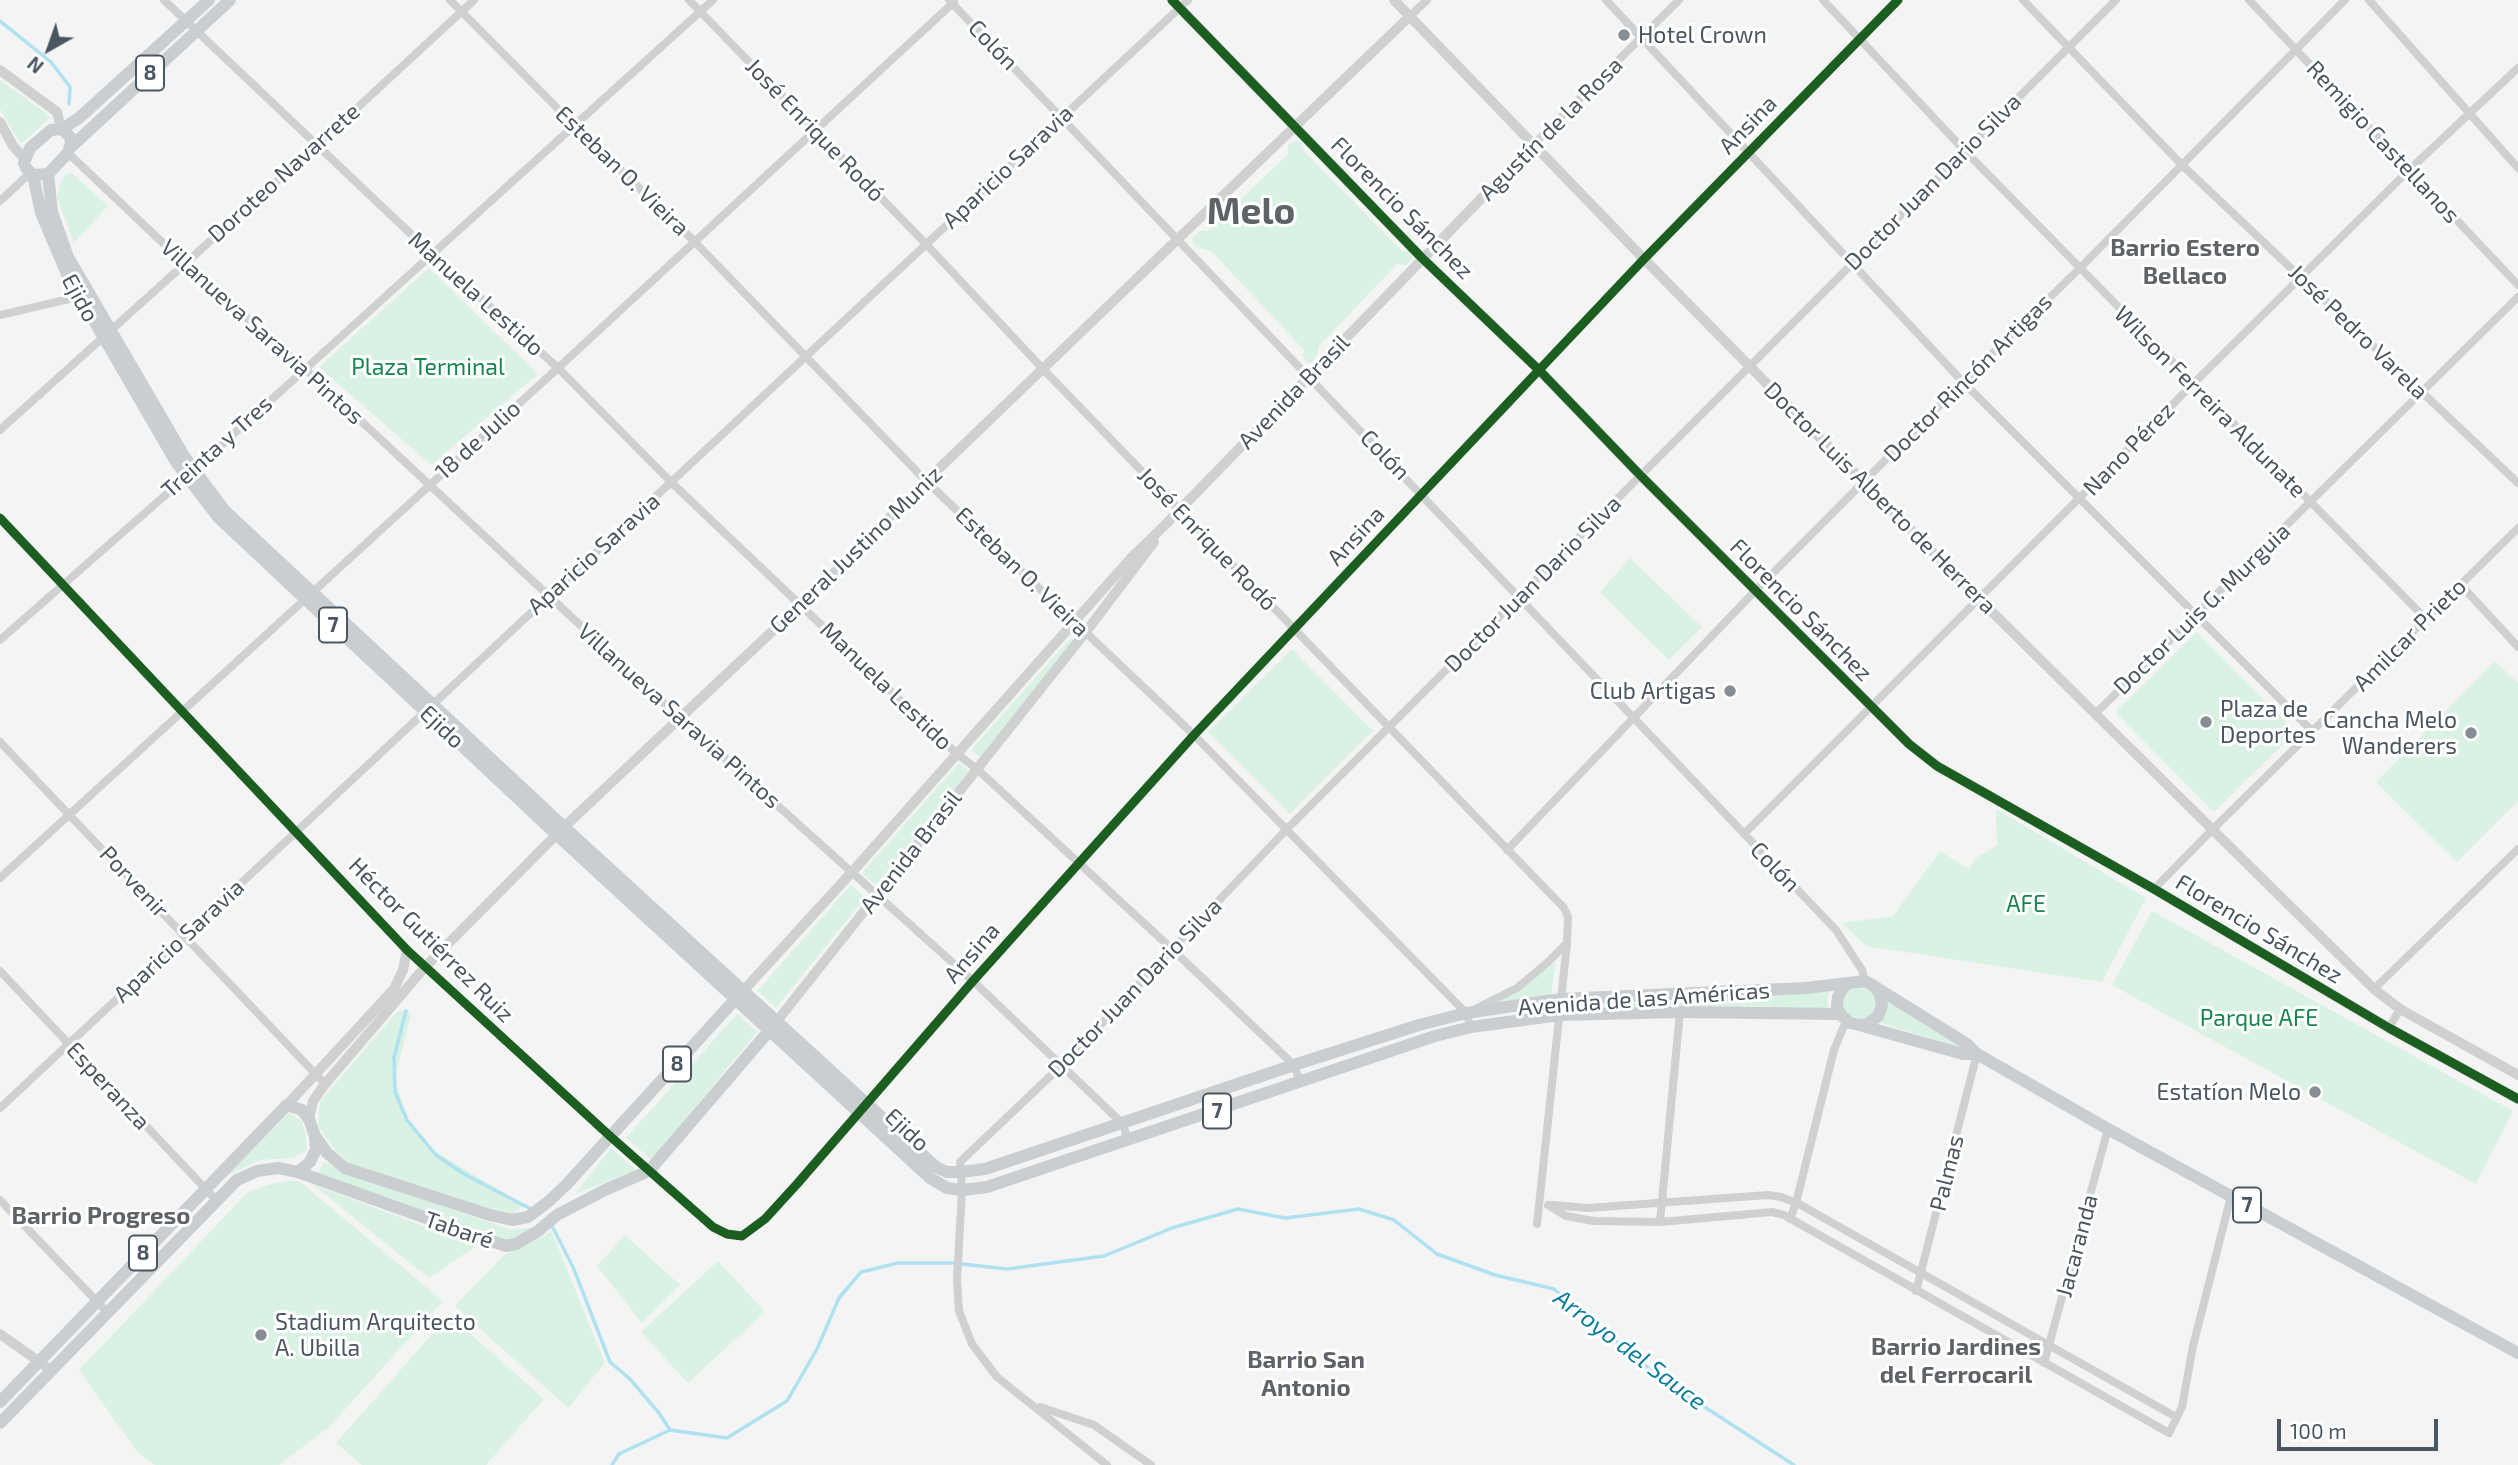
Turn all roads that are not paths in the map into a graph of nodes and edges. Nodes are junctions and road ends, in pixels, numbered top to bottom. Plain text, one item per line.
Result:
1 (164, 0) edge
2 (209, 0) edge
3 (230, 0) edge
4 (450, 0) edge
5 (474, 0) edge
6 (689, 0) edge
7 (713, 0) edge
8 (1394, 0) edge
9 (1427, 0) edge
10 (1606, 0) edge
11 (1679, 0) edge
12 (1824, 0) edge
13 (1898, 0) edge
14 (2023, 0) edge
15 (2116, 0) edge
16 (2249, 0) edge
17 (2346, 0) edge
18 (2369, 0) edge
19 (952, 1) edge
20 (1180, 3) edge
21 (461, 11) junction
22 (700, 12) junction
23 (1410, 16) junction
24 (191, 25) junction
25 (1642, 38) junction
26 (1858, 39) junction
27 (2067, 48) junction
28 (2296, 48) junction
29 (2518, 68) edge
30 (0, 70) edge
31 (2469, 115) junction
32 (1063, 117) junction
33 (0, 122) edge
34 (574, 125) junction
35 (1295, 127) junction
36 (61, 128) junction
37 (815, 129) junction
38 (1534, 144) junction
39 (317, 145) junction
40 (69, 150) junction
41 (1965, 152) junction
42 (1747, 153) junction
43 (25, 159) junction
44 (2182, 165) junction
45 (2518, 168) edge
46 (2408, 171) junction
47 (31, 174) junction
48 (48, 174) junction
49 (0, 201) edge
50 (1178, 240) junction
51 (694, 241) junction
52 (926, 244) junction
53 (432, 254) junction
54 (1422, 258) junction
55 (1644, 259) junction
56 (184, 263) junction
57 (1851, 264) junction
58 (2079, 269) junction
59 (2302, 278) junction
60 (2518, 285) edge
61 (84, 295) junction
62 (2518, 296) edge
63 (0, 316) edge
64 (107, 335) junction
65 (807, 356) junction
66 (1748, 366) junction
67 (558, 368) junction
68 (304, 369) junction
69 (1044, 370) junction
70 (1540, 371) junction
71 (1309, 376) junction
72 (1963, 382) junction
73 (2193, 384) junction
74 (2420, 392) junction
75 (0, 430) edge
76 (190, 473) junction
77 (1640, 475) junction
78 (926, 481) junction
79 (1864, 482) junction
80 (673, 483) junction
81 (2518, 484) edge
82 (429, 485) junction
83 (1422, 494) junction
84 (2080, 499) junction
85 (2310, 503) junction
86 (1179, 510) junction
87 (0, 518) edge
88 (1165, 526) junction
89 (2518, 528) edge
90 (62, 584) junction
91 (2460, 584) junction
92 (1755, 591) junction
93 (548, 595) junction
94 (309, 596) junction
95 (1519, 598) junction
96 (1979, 599) junction
97 (801, 604) junction
98 (2196, 616) junction
99 (2426, 619) junction
100 (1074, 622) junction
101 (1294, 629) junction
102 (1086, 633) junction
103 (0, 640) edge
104 (2516, 640) edge
105 (1870, 706) junction
106 (429, 708) junction
107 (182, 711) junction
108 (2095, 713) junction
109 (680, 718) junction
110 (1632, 718) junction
111 (1390, 728) junction
112 (2313, 732) junction
113 (1194, 734) junction
114 (0, 742) edge
115 (957, 754) junction
116 (977, 769) junction
117 (69, 814) junction
118 (560, 830) junction
119 (1286, 830) junction
120 (2211, 830) junction
121 (297, 832) junction
122 (1744, 834) junction
123 (2518, 849) edge
124 (1507, 850) junction
125 (1078, 862) junction
126 (852, 872) junction
127 (0, 878) edge
128 (2154, 890) junction
129 (878, 895) junction
130 (185, 936) junction
131 (1567, 943) junction
132 (407, 950) junction
133 (1173, 950) junction
134 (425, 967) junction
135 (0, 971) edge
136 (973, 981) junction
137 (1849, 983) junction
138 (1870, 984) junction
139 (2374, 989) junction
140 (740, 995) junction
141 (1561, 999) junction
142 (2400, 1009) junction
143 (1680, 1012) junction
144 (1466, 1013) junction
145 (1560, 1015) junction
146 (1848, 1020) junction
147 (773, 1026) junction
148 (1471, 1027) junction
149 (2389, 1028) junction
150 (68, 1044) junction
151 (1977, 1054) junction
152 (1062, 1065) junction
153 (1294, 1065) junction
154 (316, 1074) junction
155 (2518, 1074) edge
156 (1300, 1082) junction
157 (325, 1084) junction
158 (2518, 1099) edge
159 (288, 1105) junction
160 (0, 1108) edge
161 (862, 1108) junction
162 (309, 1119) junction
163 (1123, 1124) junction
164 (2108, 1129) junction
165 (315, 1136) junction
166 (611, 1137) junction
167 (1128, 1141) junction
168 (649, 1171) junction
169 (298, 1172) junction
170 (961, 1172) junction
171 (206, 1189) junction
172 (962, 1190) junction
173 (2231, 1196) junction
174 (0, 1200) edge
175 (216, 1200) junction
176 (1662, 1202) junction
177 (1796, 1203) junction
178 (1543, 1204) junction
179 (1790, 1219) junction
180 (1660, 1222) junction
181 (1536, 1224) dead end
182 (1922, 1273) junction
183 (1916, 1291) junction
184 (96, 1302) junction
185 (108, 1312) junction
186 (0, 1334) edge
187 (2050, 1347) junction
188 (2518, 1353) edge
189 (39, 1362) junction
190 (2044, 1363) junction
191 (51, 1370) junction
192 (0, 1402) edge
193 (1034, 1405) junction
194 (2176, 1417) junction
195 (0, 1423) edge
196 (1107, 1465) edge
197 (1151, 1465) edge

1 - 24 street, Manuela Lestido
2 - 24 main road, 8
3 - 24 main road, 8
4 - 21 street, Esteban O. Vieira
5 - 21 street, Doroteo Navarrete
6 - 22 street, José Enrique Rodó
7 - 22 street, Treinta y Tres
8 - 23 street, Doctor Luis Alberto de Herrera
9 - 23 street, General Justino Muniz
10 - 25 street
11 - 25 street, Agustín de la Rosa
12 - 26 street, Wilson Ferreira Aldunate
13 - 26 street, Ansina
14 - 27 street, José Pedro Varela
15 - 27 street, Doctor Juan Dario Silva
16 - 28 street, Remigio Castellanos
17 - 28 street, Doctor Rincón Artigas
18 - 31 street
19 - 32 street, Colón
19 - 37 street, 18 de Julio
20 - 32 street, Aparicio Saravia
20 - 35 street, Florencio Sánchez
21 - 34 street, Esteban O. Vieira
21 - 39 street, Doroteo Navarrete
22 - 34 street, Treinta y Tres
22 - 37 street, José Enrique Rodó
23 - 35 street, General Justino Muniz
23 - 38 street, Doctor Luis Alberto de Herrera
24 - 36 main road, 8
24 - 39 street, Manuela Lestido
24 - 40 main road, 8
25 - 38 street, Agustín de la Rosa
25 - 42 street
26 - 41 street, Wilson Ferreira Aldunate
26 - 42 street, Ansina
27 - 41 street, Doctor Juan Dario Silva
27 - 44 street, José Pedro Varela
28 - 44 street, Doctor Rincón Artigas
28 - 46 street, Remigio Castellanos
29 - 31 street, Nano Pérez
30 - 36 street
31 - 45 street
31 - 46 street, Nano Pérez
32 - 50 street, Colón
32 - 52 street, Aparicio Saravia
33 - 43 street
34 - 51 street, Esteban O. Vieira
34 - 53 street, Treinta y Tres
35 - 50 street, General Justino Muniz
35 - 54 street, Florencio Sánchez
36 - 40 main road
36 - 43 main road
37 - 51 street, 18 de Julio
37 - 52 street, José Enrique Rodó
38 - 54 street, Agustín de la Rosa
38 - 55 street, Doctor Luis Alberto de Herrera
39 - 53 street, Manuela Lestido
39 - 56 street, Doroteo Navarrete
40 - 48 main road
40 - 56 street, Villanueva Saravia Pintos
41 - 57 street, Doctor Juan Dario Silva
41 - 58 street, Wilson Ferreira Aldunate
42 - 55 street, Ansina
42 - 57 street
43 - 47 main road, Ejido
44 - 58 street, Doctor Rincón Artigas
44 - 59 street, José Pedro Varela
46 - 59 street, Nano Pérez
46 - 60 street, Remigio Castellanos
47 - 48 main road
47 - 49 street
47 - 61 main road, Ejido / 7
48 - 61 main road, Ejido / 7
50 - 69 street, General Justino Muniz
50 - 71 street, Colón
51 - 65 street, Esteban O. Vieira
51 - 67 street, 18 de Julio
52 - 65 street, Aparicio Saravia
52 - 69 street, José Enrique Rodó
53 - 67 street, Manuela Lestido
53 - 68 street, Treinta y Tres
54 - 70 street, Florencio Sánchez
54 - 71 street, Avenida Brasil
55 - 66 street, Doctor Luis Alberto de Herrera
55 - 70 street, Ansina
56 - 64 street, Doroteo Navarrete
56 - 68 street, Villanueva Saravia Pintos
57 - 66 street, Doctor Juan Dario Silva
57 - 72 street
58 - 72 street, Doctor Rincón Artigas
58 - 73 street, Wilson Ferreira Aldunate
59 - 73 street, Nano Pérez
59 - 74 street, José Pedro Varela
61 - 63 street
61 - 64 main road, Ejido / 7
62 - 74 street, Doctor Luis G. Murguia
64 - 75 street, Doroteo Navarrete
64 - 76 main road, Ejido / 7
65 - 78 street, Esteban O. Vieira
65 - 80 street, Aparicio Saravia
66 - 77 street, Doctor Juan Dario Silva
66 - 79 street, Doctor Luis Alberto de Herrera
67 - 80 street, Manuela Lestido
67 - 82 street, 18 de Julio
68 - 76 street, Treinta y Tres
68 - 82 street, Villanueva Saravia Pintos
69 - 78 street, General Justino Muniz
69 - 86 street, José Enrique Rodó
70 - 77 street, Florencio Sánchez
70 - 83 street, Ansina
71 - 83 street, Colón
71 - 86 street, Avenida Brasil
72 - 79 street, Doctor Rincón Artigas
72 - 84 street
73 - 84 street, Nano Pérez
73 - 85 street, Wilson Ferreira Aldunate
74 - 81 street, José Pedro Varela
74 - 85 street, Doctor Luis G. Murguia
76 - 90 street, Treinta y Tres
76 - 94 main road, Ejido / 7
77 - 92 street, Florencio Sánchez
77 - 95 street, Doctor Juan Dario Silva
78 - 97 street, General Justino Muniz
78 - 100 street, Esteban O. Vieira
79 - 92 street, Doctor Rincón Artigas
79 - 96 street, Doctor Luis Alberto de Herrera
80 - 93 street, Aparicio Saravia
80 - 97 street, Manuela Lestido
82 - 93 street, Villanueva Saravia Pintos
82 - 94 street, 18 de Julio
83 - 95 street, Colón
83 - 101 street, Ansina
84 - 96 street, Nano Pérez
84 - 98 street
85 - 98 street, Doctor Luis G. Murguia
85 - 99 street, Wilson Ferreira Aldunate
86 - 88 street, Avenida Brasil
86 - 101 street, José Enrique Rodó
87 - 90 street, Héctor Gutiérrez Ruiz
88 - 100 street, Avenida Brasil
88 - 102 street, Avenida Brasil
89 - 91 street, Amilcar Prieto
90 - 103 street, Treinta y Tres
90 - 107 street, Héctor Gutiérrez Ruiz
91 - 99 street, Amilcar Prieto
91 - 104 street
92 - 105 street, Florencio Sánchez
92 - 110 street, Doctor Rincón Artigas
93 - 106 street, Aparicio Saravia
93 - 109 street, Villanueva Saravia Pintos
94 - 106 main road, Ejido / 7
94 - 107 street, 18 de Julio
95 - 110 street, Colón
95 - 111 street, Doctor Juan Dario Silva
96 - 105 street, Nano Pérez
96 - 108 street, Doctor Luis Alberto de Herrera
97 - 109 street, General Justino Muniz
97 - 115 street, Manuela Lestido
98 - 108 street, Doctor Luis G. Murguia
98 - 112 street
99 - 112 street, Amilcar Prieto
100 - 102 street, Esteban O. Vieira
100 - 115 street, Avenida Brasil
101 - 111 street, José Enrique Rodó
101 - 113 street, Ansina
102 - 113 street, Esteban O. Vieira
102 - 116 street, Avenida Brasil
105 - 122 street, Nano Pérez
105 - 128 street, Florencio Sánchez
106 - 118 main road, Ejido / 7
106 - 121 street, Aparicio Saravia
107 - 117 street, 18 de Julio
107 - 121 street, Héctor Gutiérrez Ruiz
108 - 120 street, Doctor Luis Alberto de Herrera
109 - 118 street, General Justino Muniz
109 - 126 street, Villanueva Saravia Pintos
110 - 122 street, Colón
110 - 124 street, Doctor Rincón Artigas
111 - 119 street, Doctor Juan Dario Silva
111 - 124 street, José Enrique Rodó
112 - 120 street, Amilcar Prieto
113 - 119 street, Esteban O. Vieira
113 - 125 street, Ansina
114 - 117 street, Porvenir
115 - 116 street, Manuela Lestido
115 - 126 street, Avenida Brasil
116 - 125 street, Manuela Lestido
116 - 129 street, Avenida Brasil
117 - 127 street, 18 de Julio
117 - 130 street, Porvenir
118 - 134 street, General Justino Muniz
118 - 140 main road, Ejido / 7
119 - 133 street, Doctor Juan Dario Silva
119 - 144 street, Esteban O. Vieira
120 - 128 street, Amilcar Prieto
120 - 139 street, Doctor Luis Alberto de Herrera
121 - 130 street, Aparicio Saravia
121 - 132 street, Héctor Gutiérrez Ruiz
122 - 138 street, Colón
123 - 139 street
124 - 131 street, José Enrique Rodó
125 - 133 street, Manuela Lestido
125 - 136 street, Ansina
126 - 129 street, Villanueva Saravia Pintos
126 - 140 street, Avenida Brasil
128 - 149 street, Florencio Sánchez
129 - 136 street, Villanueva Saravia Pintos
129 - 147 street, Avenida Brasil
130 - 150 street, Aparicio Saravia
130 - 154 street, Porvenir
131 - 141 street, José Enrique Rodó
131 - 144 street
132 - 134 street, Héctor Gutiérrez Ruiz
132 - 154 street
133 - 152 street, Doctor Juan Dario Silva
133 - 153 street, Manuela Lestido
134 - 157 street, General Justino Muniz
134 - 166 street, Héctor Gutiérrez Ruiz
135 - 150 street, Esperanza
136 - 152 street, Villanueva Saravia Pintos
136 - 161 street, Ansina
137 - 138 main road, Avenida de las Américas
137 - 141 main road, Avenida de las Américas / 7
137 - 146 main road
138 - 146 main road
138 - 151 main road, Avenida de las Américas / 7
139 - 142 street
140 - 147 main road, Ejido / 7
140 - 166 main road, Avenida Brasil / 8
141 - 144 main road, Avenida de las Américas / 7
141 - 145 street, José Enrique Rodó
142 - 149 street
142 - 155 street
143 - 145 main road, Avenida de las Américas / 7
143 - 146 main road, Avenida de las Américas / 7
143 - 176 street
144 - 148 street, Esteban O. Vieira
144 - 153 main road, Avenida de las Américas / 7
145 - 148 main road, Avenida de las Américas / 7
145 - 178 street, José Enrique Rodó
146 - 151 main road, Avenida de las Américas / 7
146 - 177 street
147 - 161 main road, Ejido / 7
147 - 168 main road, Avenida Brasil / 8
148 - 156 main road, Avenida de las Américas / 7
149 - 158 street, Florencio Sánchez
150 - 160 street, Aparicio Saravia
150 - 171 street, Esperanza
151 - 164 main road, Avenida de las Américas / 7
151 - 182 street, Palmas
152 - 163 street, Villanueva Saravia Pintos
152 - 170 street, Doctor Juan Dario Silva
153 - 156 street, Manuela Lestido
153 - 163 main road, Avenida de las Américas / 7
154 - 157 street, Porvenir
154 - 159 street
156 - 167 main road, Avenida de las Américas / 7
157 - 162 street, General Justino Muniz
159 - 162 main road
159 - 171 main road, 8
161 - 168 street, Héctor Gutiérrez Ruiz
161 - 170 main road, Ejido / 7
161 - 172 main road, Ejido / 7
162 - 165 main road, 8
163 - 167 street, Villanueva Saravia Pintos
163 - 170 main road, Avenida de las Américas / 7
164 - 173 main road, Avenida de las Américas / 7
164 - 187 street, Jacaranda
165 - 166 main road, Tabaré / 8
165 - 169 main road
166 - 168 street, Héctor Gutiérrez Ruiz
167 - 172 main road, Avenida de las Américas / 7
168 - 169 main road, Tabaré / 8
169 - 175 main road, 8
170 - 172 street
171 - 175 street, Esperanza
171 - 184 main road, 8
172 - 193 street
173 - 188 main road, Avenida de las Américas / 7
173 - 194 street
174 - 184 street
175 - 185 main road, 8
176 - 177 street
176 - 178 street
176 - 180 street
177 - 179 street
177 - 182 street
178 - 180 street
178 - 181 street, José Enrique Rodó
179 - 180 street
179 - 183 street
182 - 183 street, Palmas
182 - 187 street
183 - 190 street
184 - 185 street
184 - 189 main road, 8
185 - 191 main road, 8
186 - 189 street
187 - 190 street, Jacaranda
187 - 194 street
189 - 191 street
189 - 192 main road, 8
190 - 194 street
191 - 195 main road, 8
193 - 196 street
193 - 197 street

